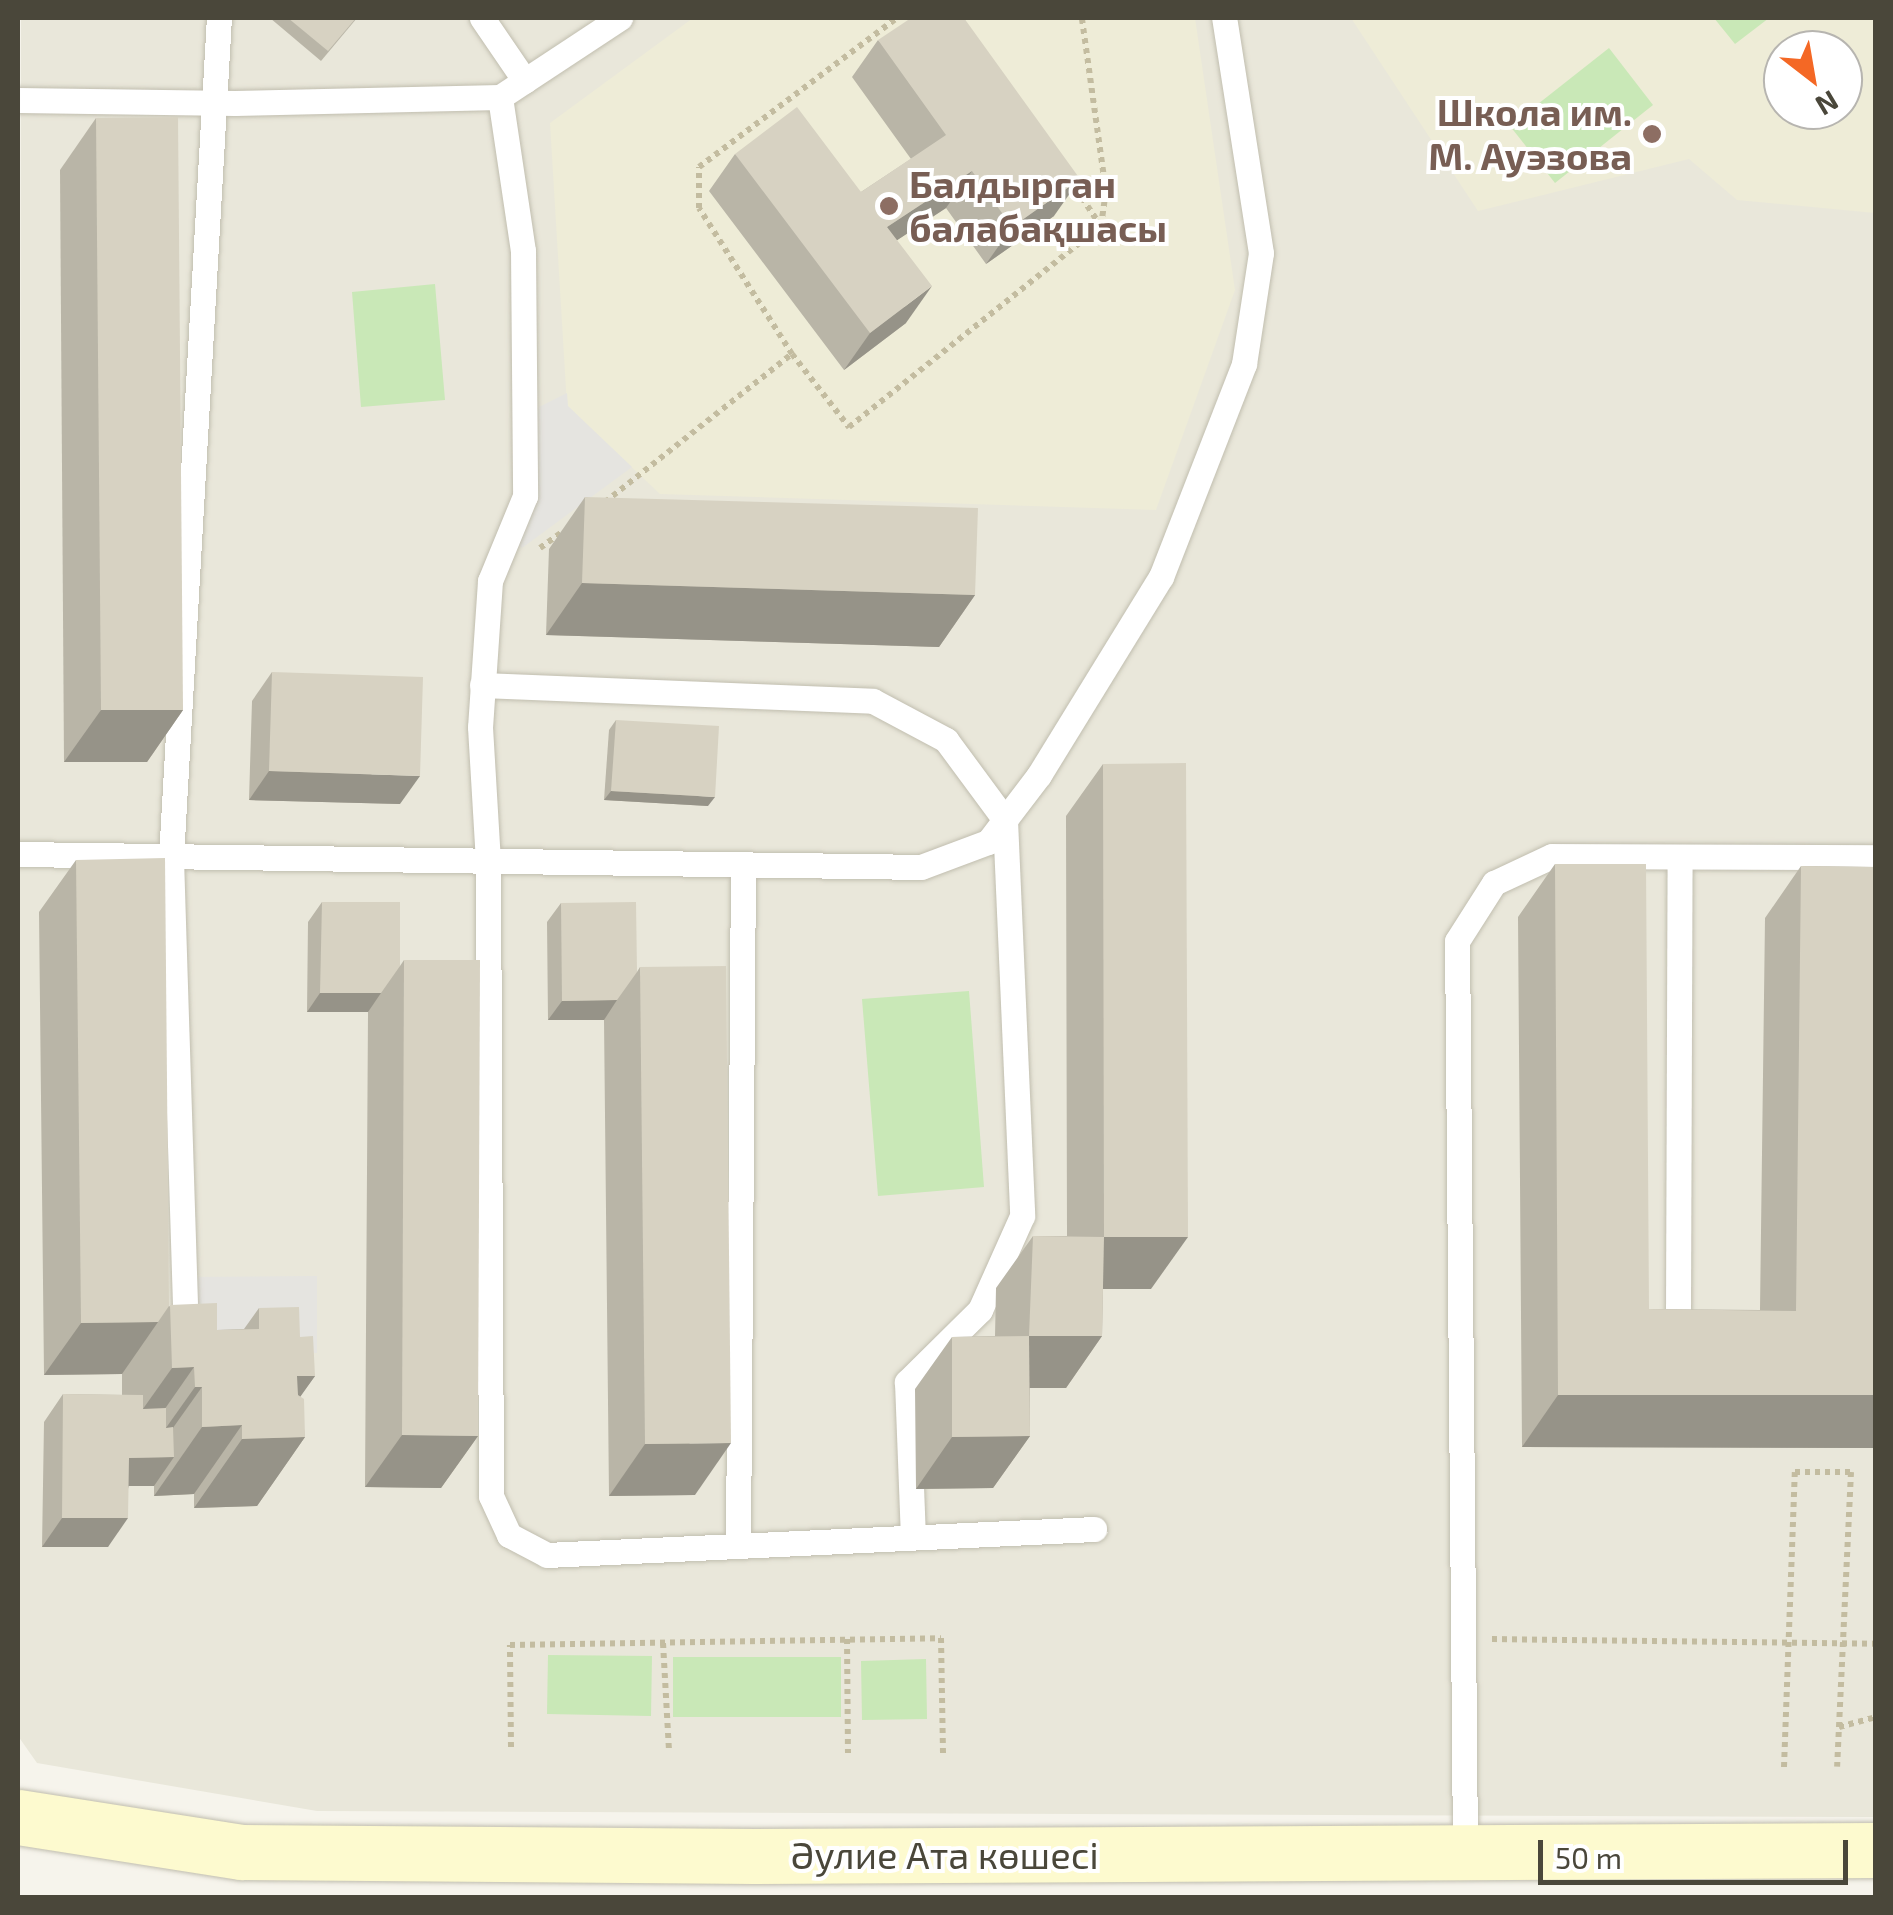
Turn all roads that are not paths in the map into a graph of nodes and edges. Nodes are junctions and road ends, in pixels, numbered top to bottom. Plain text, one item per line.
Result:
1 (219, 18) edge
2 (482, 18) edge
3 (620, 18) edge
4 (1224, 18) edge
5 (525, 80) junction
6 (500, 97) junction
7 (18, 100) edge
8 (214, 102) junction
9 (482, 685) junction
10 (1005, 820) junction
11 (18, 854) edge
12 (171, 857) junction
13 (1680, 857) junction
14 (1876, 858) edge
15 (488, 862) junction
16 (742, 865) junction
17 (1678, 1316) edge
18 (188, 1368) edge
19 (1094, 1529) dead end
20 (913, 1537) junction
21 (738, 1545) junction
22 (18, 1817) edge
23 (1876, 1850) edge
24 (1465, 1852) junction

1 - 8 lane
2 - 5 lane
3 - 5 lane
4 - 10 lane
5 - 6 lane
6 - 8 lane
6 - 9 lane
7 - 8 lane
8 - 12 lane
9 - 10 lane
9 - 15 lane
10 - 16 lane
10 - 20 lane
11 - 12 lane
12 - 15 lane
12 - 18 lane
13 - 14 lane
13 - 17 lane
13 - 24 lane
15 - 16 lane
15 - 21 lane
16 - 21 lane
19 - 20 lane
20 - 21 lane
22 - 24 main road, Әулие Ата көшесі
23 - 24 main road, Әулие Ата көшесі

